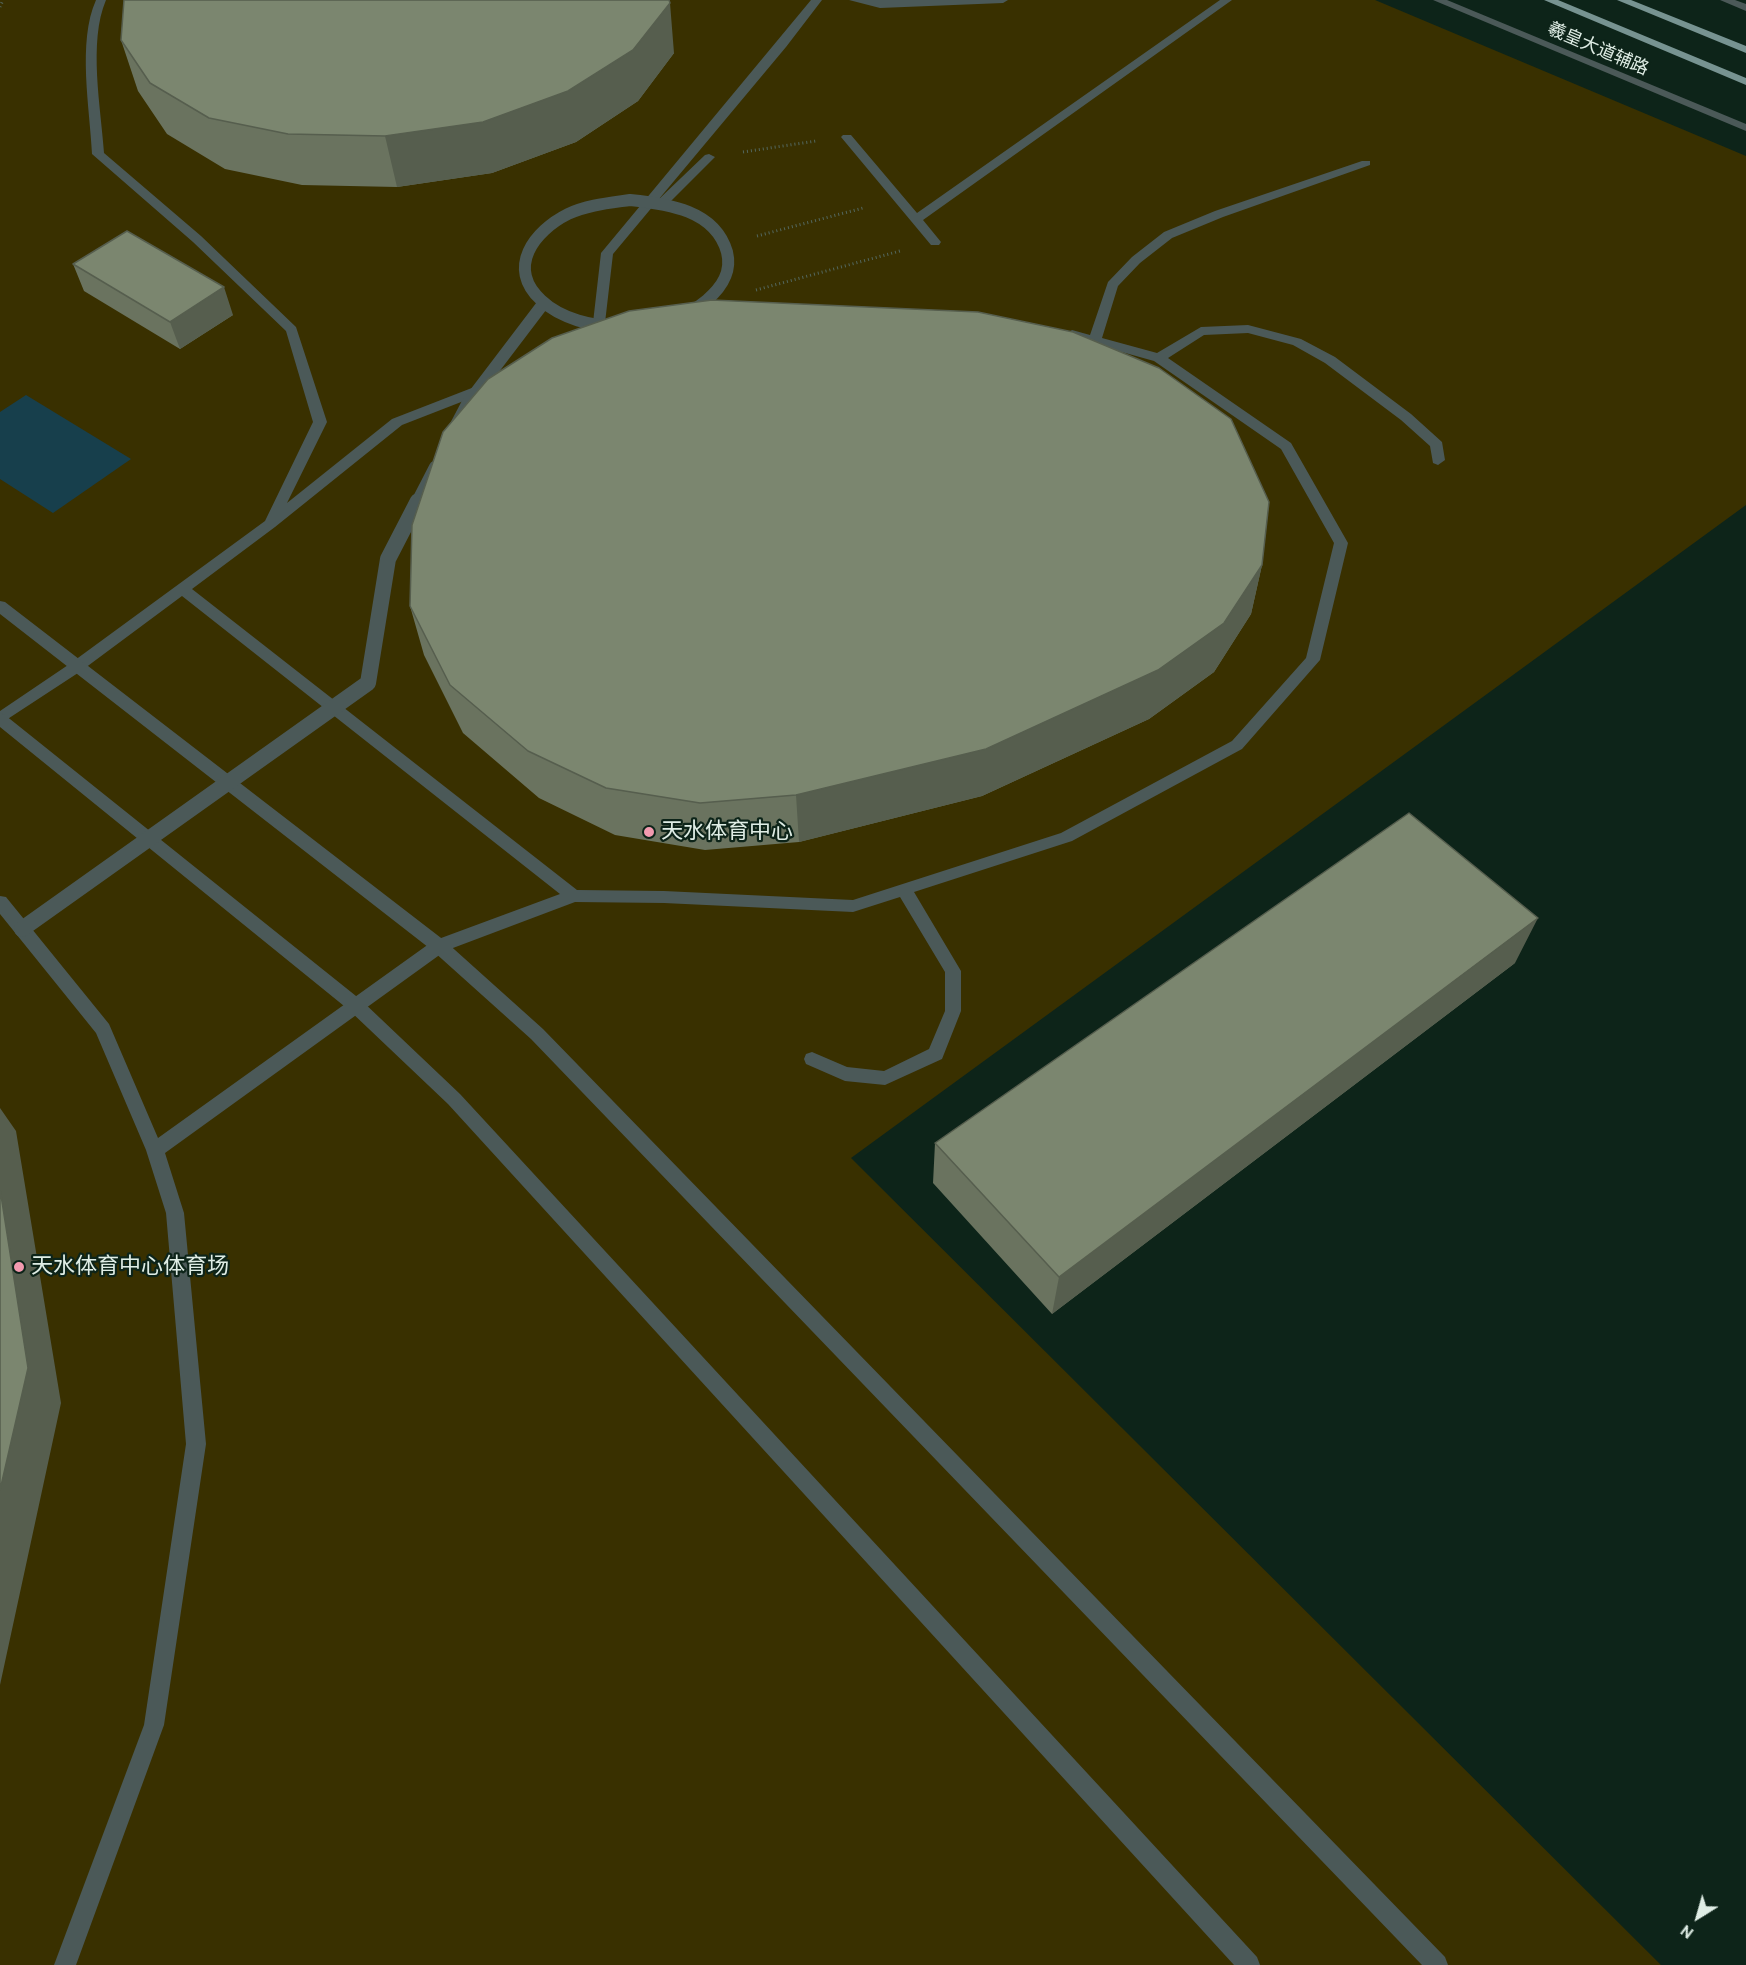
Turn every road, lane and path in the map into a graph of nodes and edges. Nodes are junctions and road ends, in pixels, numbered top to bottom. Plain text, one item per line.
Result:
1 (3, 0) edge
2 (101, 0) edge
3 (817, 0) edge
4 (854, 0) edge
5 (1003, 0) edge
6 (1227, 0) edge
7 (1438, 0) edge
8 (1549, 0) edge
9 (1622, 0) edge
10 (1725, 0) edge
11 (0, 7) edge
12 (1746, 8) edge
13 (1746, 50) edge
14 (1746, 82) edge
15 (1746, 128) edge
16 (847, 137) joint
17 (710, 157) joint
18 (1366, 163) dead end
19 (899, 199) junction
20 (662, 203) junction
21 (916, 219) junction
22 (935, 242) joint
23 (727, 244) junction
24 (543, 304) junction
25 (701, 304) junction
26 (1054, 330) edge
27 (656, 338) edge
28 (632, 341) edge
29 (1095, 341) junction
30 (596, 346) edge
31 (1159, 358) junction
32 (508, 380) edge
33 (452, 435) edge
34 (441, 455) edge
35 (1438, 460) dead end
36 (270, 524) junction
37 (182, 589) junction
38 (0, 606) edge
39 (76, 667) junction
40 (0, 718) edge
41 (904, 889) junction
42 (574, 896) junction
43 (0, 902) edge
44 (22, 929) junction
45 (439, 946) junction
46 (812, 1059) dead end
47 (155, 1150) junction
48 (65, 1965) edge
49 (1249, 1965) edge
50 (1437, 1965) edge

1 - 11 path
2 - 36 street
3 - 30 street
4 - 5 street
6 - 21 street
7 - 15 street, 羲皇大道辅路
8 - 14 main road
9 - 13 main road
10 - 12 street
16 - 17 path
16 - 19 street
17 - 20 street
18 - 29 street
19 - 21 street
19 - 23 path
20 - 23 street, bridge
20 - 24 street, bridge
21 - 22 street
22 - 25 path
23 - 25 street, bridge
24 - 25 street, bridge
24 - 33 street, bridge
26 - 29 street
27 - 28 street
29 - 31 street
31 - 35 street
31 - 41 street
32 - 36 street
34 - 44 street, bridge
36 - 37 street
37 - 39 street
37 - 42 street
38 - 39 street
39 - 40 street
39 - 45 street
40 - 49 street
41 - 42 street
41 - 46 street
42 - 45 street
43 - 44 street
44 - 47 street
45 - 47 street
45 - 50 street
47 - 48 street

